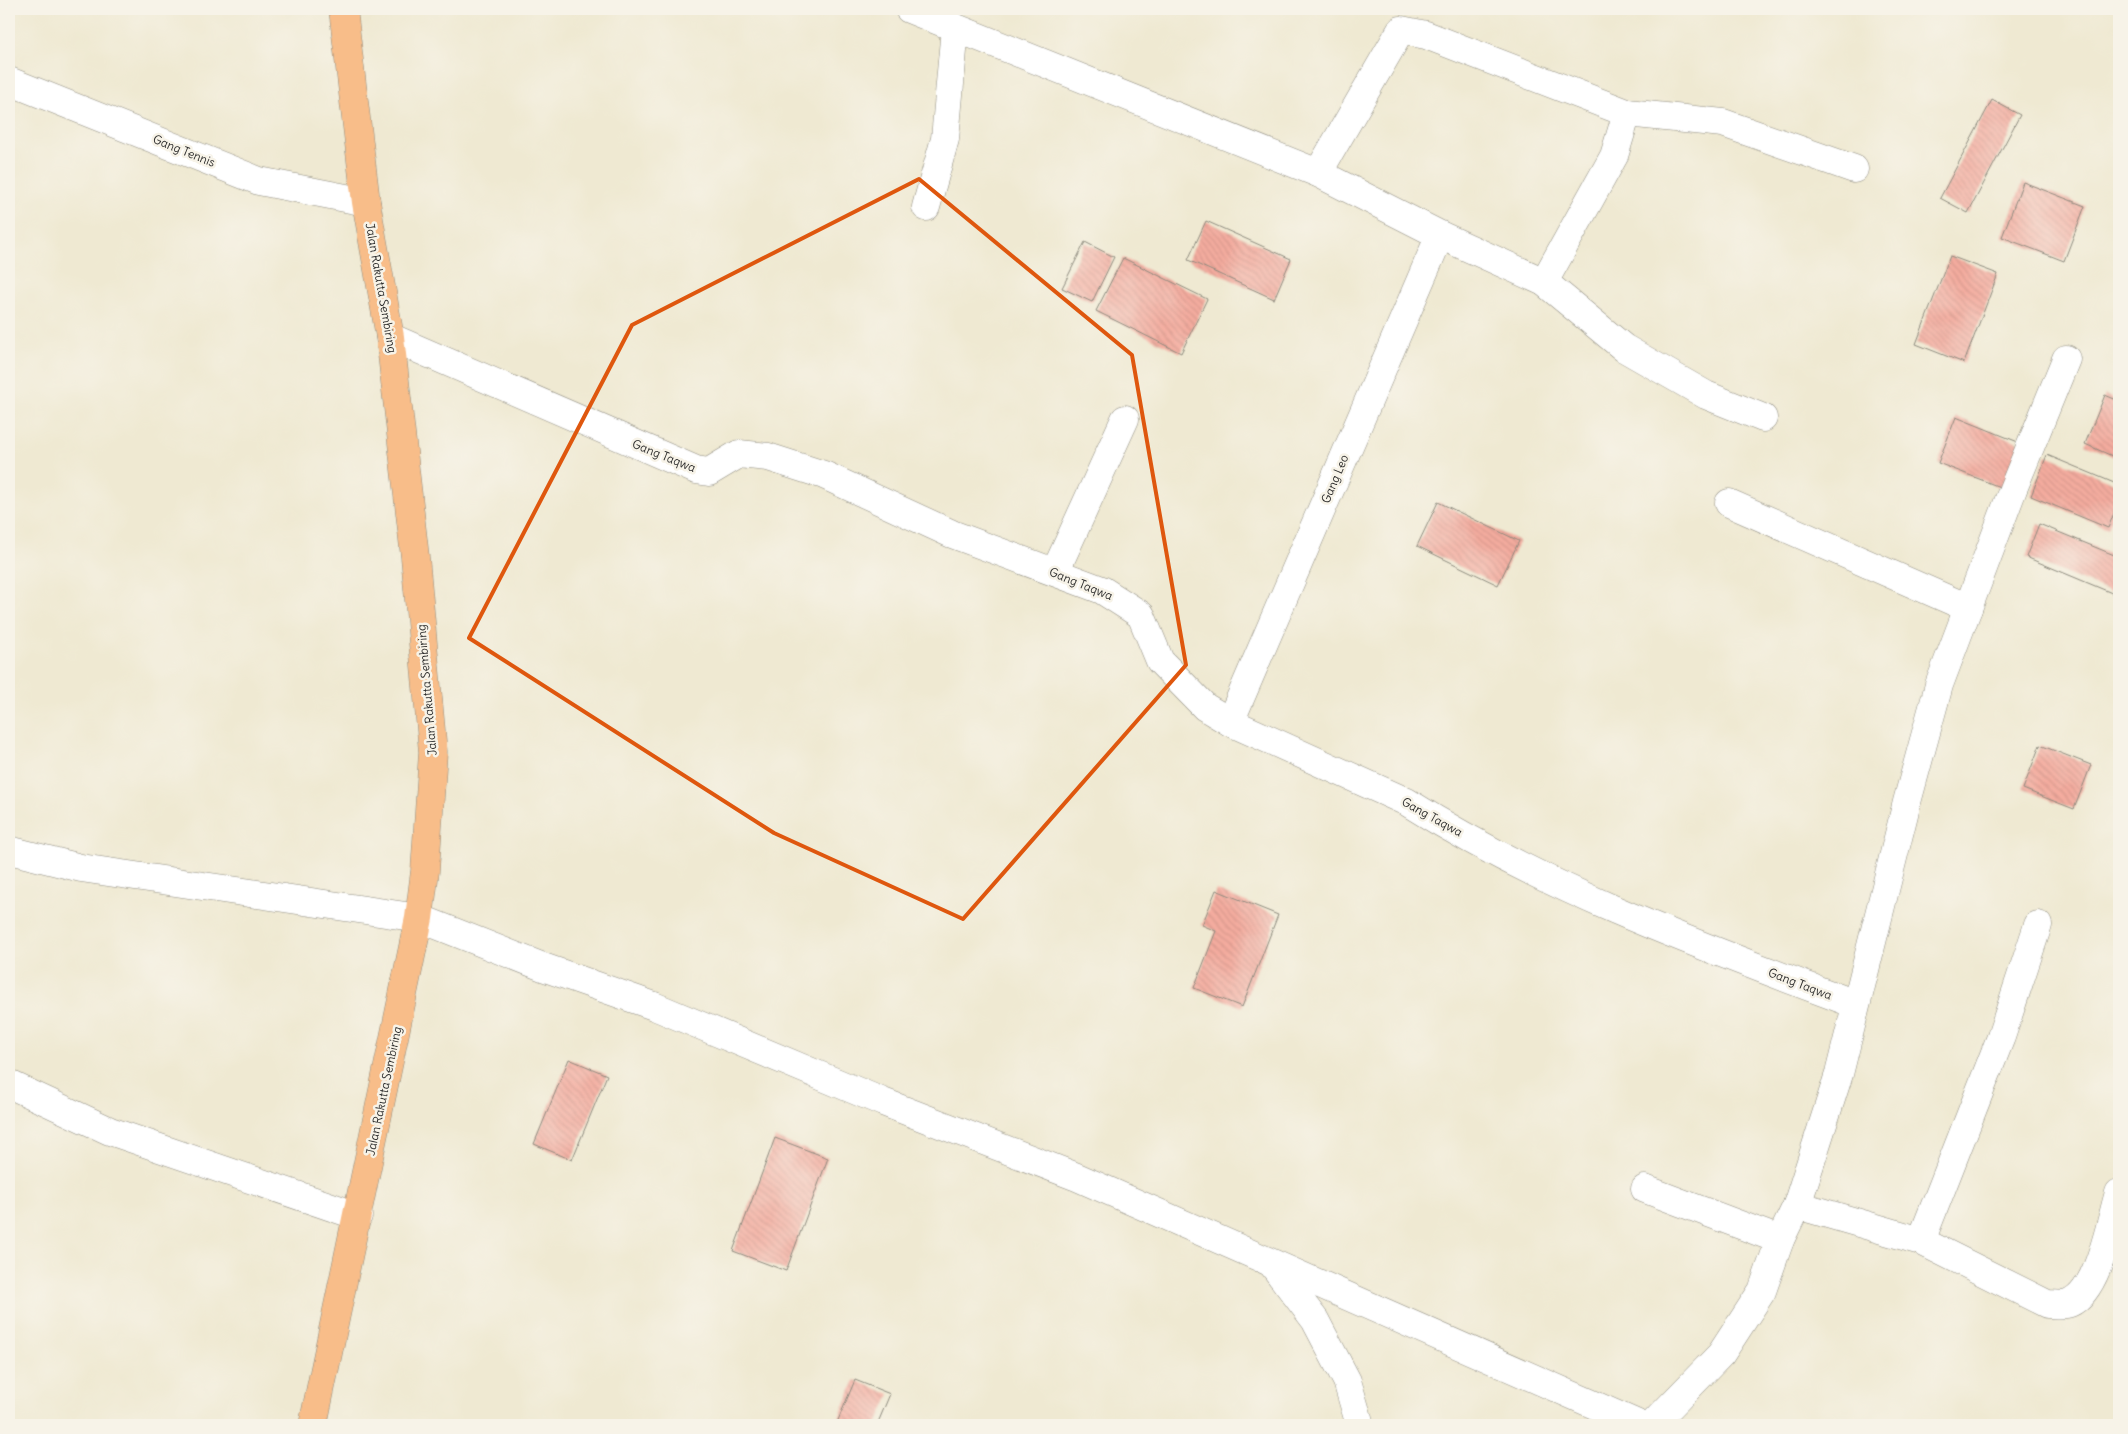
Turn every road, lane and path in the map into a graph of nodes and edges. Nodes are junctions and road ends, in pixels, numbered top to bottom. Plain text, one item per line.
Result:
1 (343, 9) edge
2 (909, 9) edge
3 (1403, 20) edge
4 (955, 28) junction
5 (9, 81) edge
6 (1627, 113) junction
7 (1854, 169) dead end
8 (1318, 173) junction
9 (366, 202) junction
10 (926, 207) dead end
11 (1440, 235) junction
12 (1544, 282) junction
13 (390, 337) junction
14 (2066, 359) dead end
15 (1763, 418) dead end
16 (1125, 419) dead end
17 (1730, 503) dead end
18 (1055, 572) junction
19 (1968, 608) junction
20 (1230, 722) junction
21 (9, 850) edge
22 (419, 918) junction
23 (2038, 925) dead end
24 (1855, 1004) junction
25 (9, 1084) edge
26 (1645, 1190) dead end
27 (2119, 1194) edge
28 (1798, 1205) junction
29 (358, 1216) junction
30 (1780, 1240) junction
31 (1921, 1241) junction
32 (1272, 1264) junction
33 (313, 1425) edge
34 (1360, 1425) edge
35 (1640, 1425) edge
36 (1652, 1425) edge

1 - 9 main road, Jalan Rakutta Sembiring
2 - 4 street
3 - 6 street
3 - 8 street
4 - 8 street
4 - 10 street
5 - 9 street, Gang Tennis
6 - 7 street
6 - 12 street
8 - 11 street
9 - 13 main road, Jalan Rakutta Sembiring
11 - 12 street
11 - 20 street, Gang Leo
12 - 15 street
13 - 18 street, Gang Taqwa
13 - 22 main road, Jalan Rakutta Sembiring
14 - 19 street
16 - 18 street
17 - 19 street
18 - 20 street, Gang Taqwa
19 - 24 street
20 - 24 street, Gang Taqwa
21 - 22 street
22 - 29 main road, Jalan Rakutta Sembiring
22 - 32 street
23 - 31 street
24 - 28 street
25 - 29 street
26 - 30 street
27 - 31 street
28 - 30 street
28 - 31 street
29 - 33 main road, Jalan Rakutta Sembiring
30 - 36 street
32 - 34 street
32 - 35 street

